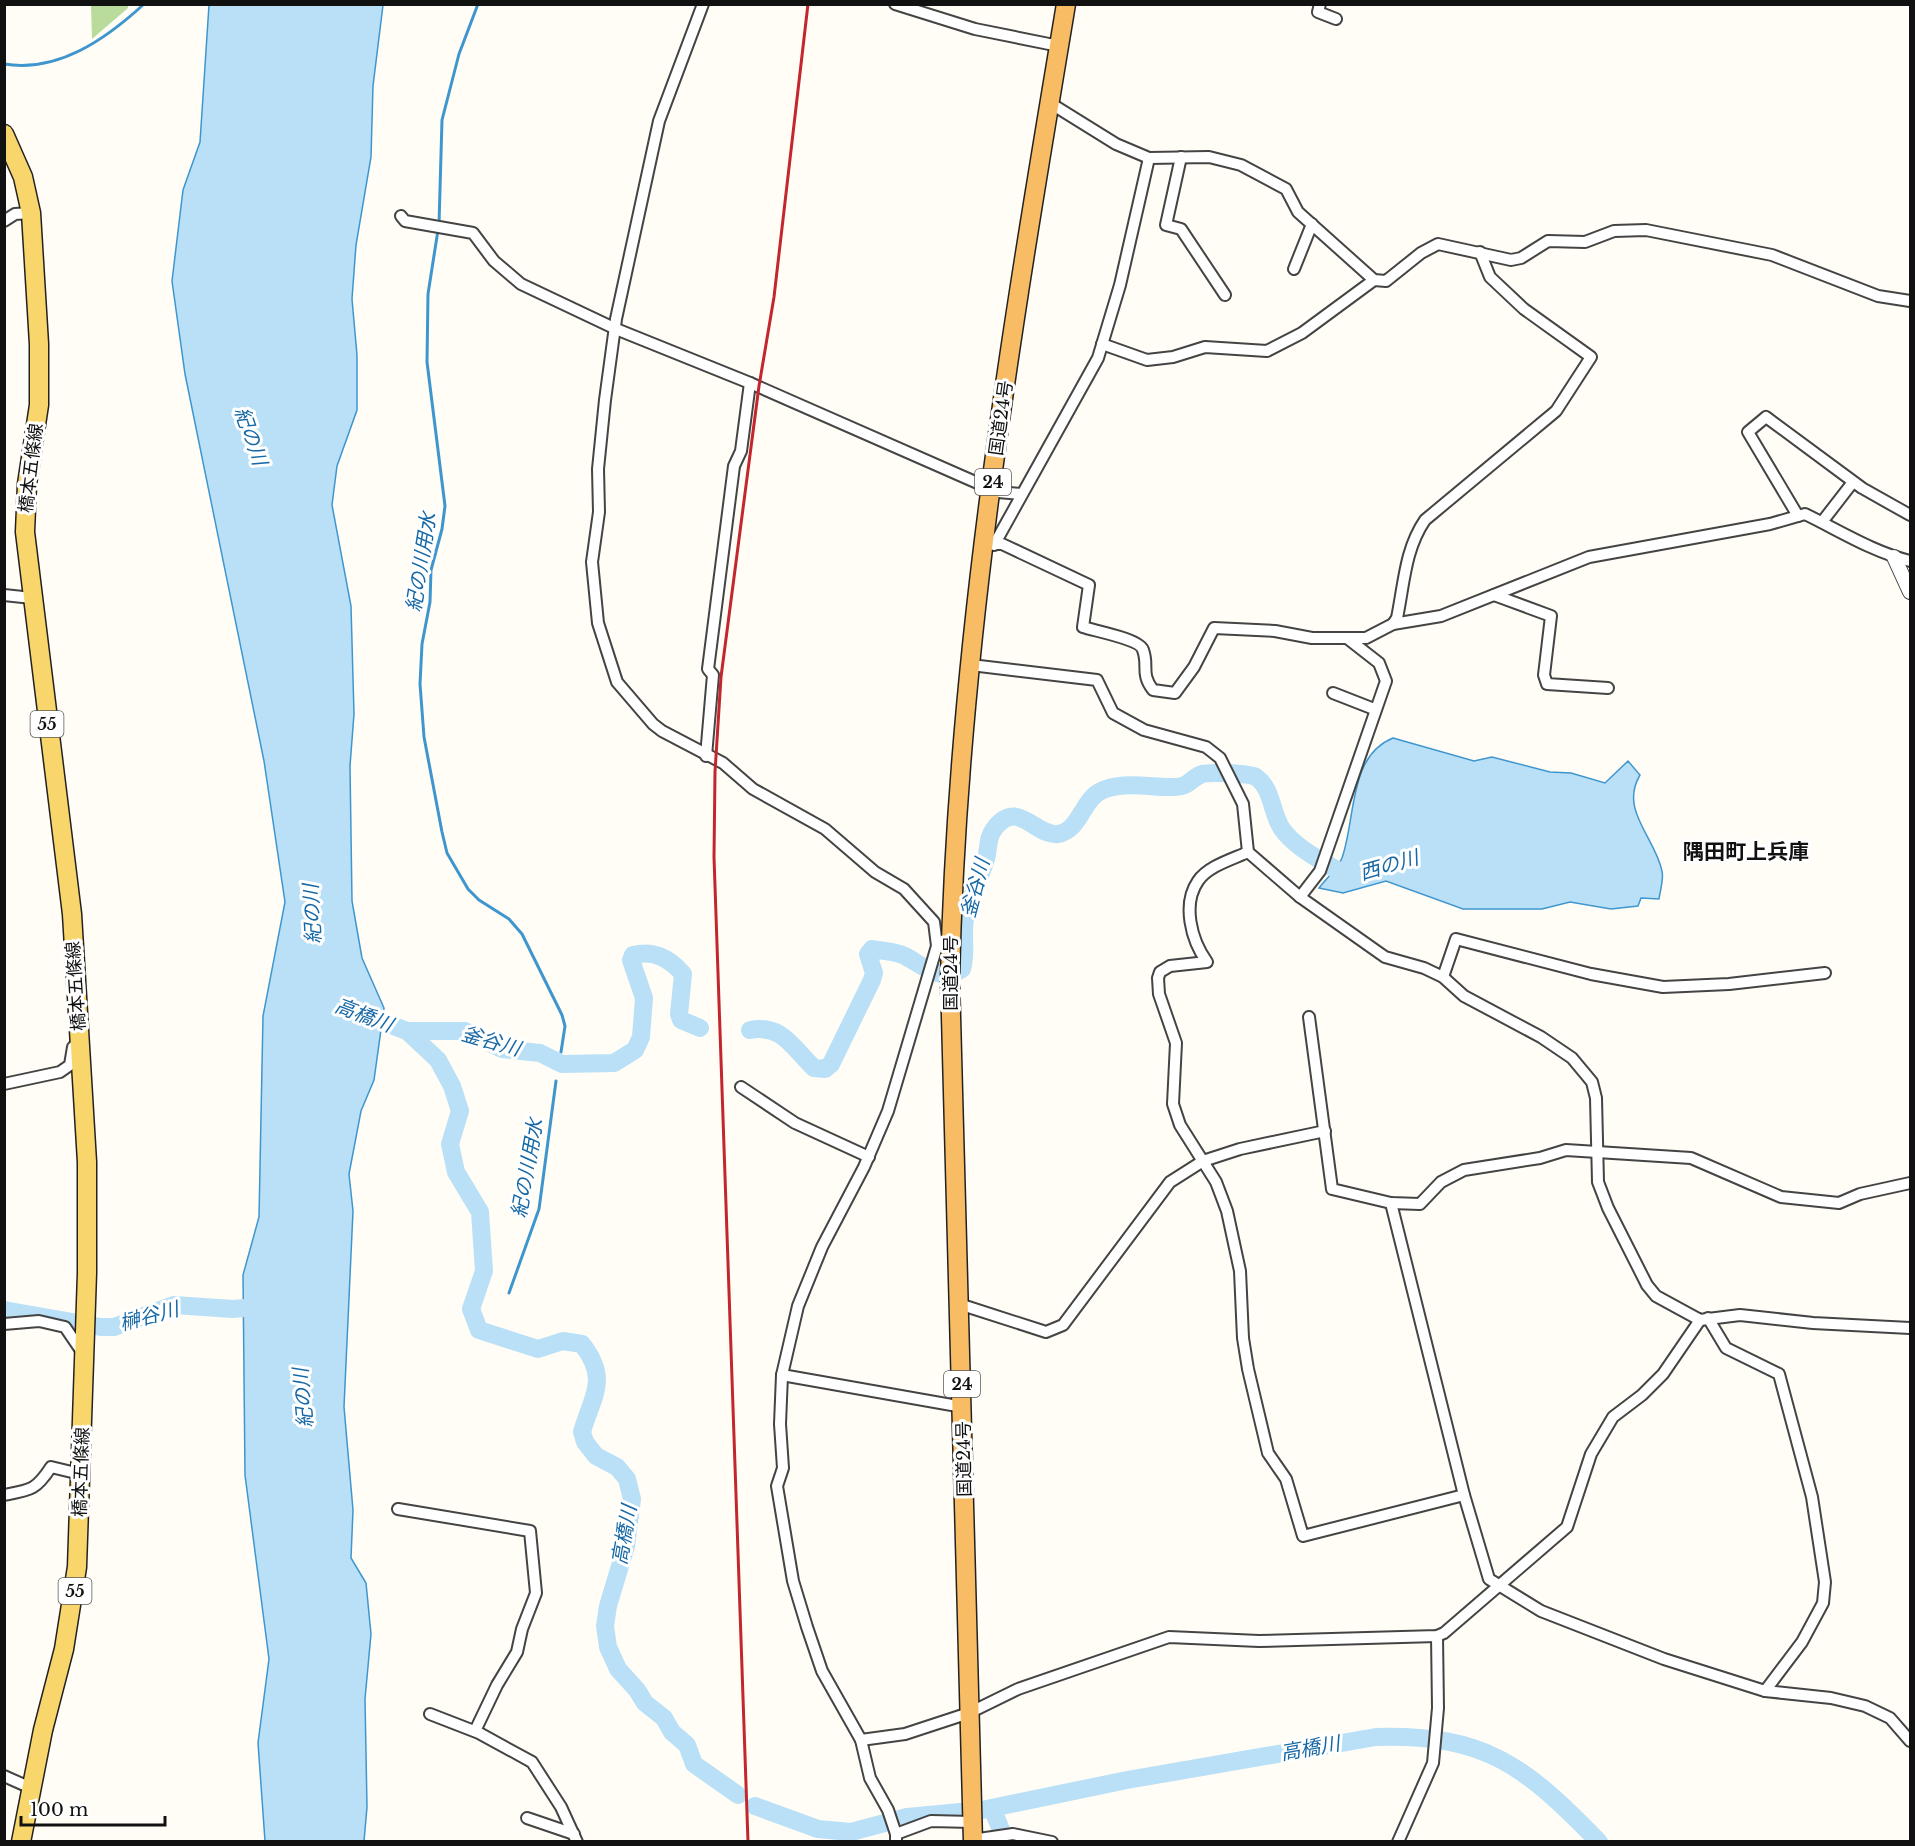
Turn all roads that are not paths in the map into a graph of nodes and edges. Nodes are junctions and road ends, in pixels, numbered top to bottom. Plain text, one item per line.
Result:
1 (703, 4) edge
2 (895, 4) edge
3 (1066, 4) edge
4 (1320, 4) edge
5 (1336, 19) dead end
6 (1059, 46) junction
7 (1050, 103) junction
8 (4, 134) edge
9 (1181, 157) junction
10 (1149, 158) junction
11 (31, 213) junction
12 (401, 216) dead end
13 (4, 221) edge
14 (1312, 224) junction
15 (1480, 252) junction
16 (1294, 269) dead end
17 (1374, 280) junction
18 (1225, 295) dead end
19 (1911, 301) edge
20 (616, 329) junction
21 (1102, 344) junction
22 (750, 382) junction
23 (1853, 482) junction
24 (992, 488) junction
25 (1021, 494) junction
26 (1911, 515) edge
27 (1797, 516) junction
28 (1822, 522) junction
29 (989, 544) junction
30 (1894, 557) junction
31 (1911, 561) edge
32 (1911, 592) edge
33 (1494, 595) junction
34 (4, 596) edge
35 (32, 598) junction
36 (1393, 624) junction
37 (1347, 637) junction
38 (971, 665) junction
39 (1608, 688) dead end
40 (1333, 693) dead end
41 (1374, 709) junction
42 (706, 756) junction
43 (1248, 852) junction
44 (1300, 897) junction
45 (1825, 973) dead end
46 (1443, 977) junction
47 (1309, 1017) dead end
48 (80, 1043) junction
49 (4, 1084) edge
50 (741, 1087) dead end
51 (1325, 1131) junction
52 (1600, 1151) junction
53 (869, 1157) junction
54 (1203, 1161) junction
55 (1911, 1183) edge
56 (1390, 1203) junction
57 (958, 1304) junction
58 (1704, 1319) junction
59 (4, 1324) edge
60 (1911, 1328) edge
61 (86, 1334) junction
62 (782, 1375) junction
63 (963, 1407) junction
64 (80, 1474) junction
65 (4, 1495) edge
66 (1464, 1495) junction
67 (398, 1509) dead end
68 (1499, 1587) junction
69 (1437, 1636) junction
70 (1765, 1691) junction
71 (969, 1713) junction
72 (430, 1714) dead end
73 (475, 1731) junction
74 (861, 1740) junction
75 (1911, 1741) edge
76 (4, 1776) edge
77 (31, 1788) junction
78 (527, 1818) dead end
79 (972, 1835) edge
80 (575, 1838) edge
81 (896, 1838) edge
82 (21, 1842) edge
83 (1052, 1842) edge
84 (1398, 1842) edge

1 - 20 street
2 - 6 street
3 - 6 highway, 国道24号 / 24
4 - 5 street
6 - 7 highway, 国道24号 / 24
7 - 10 street
7 - 24 highway, 国道24号 / 24
8 - 11 main road, 橋本五條線 / 55
9 - 10 street
9 - 14 street
9 - 18 street
10 - 21 street
11 - 13 street
11 - 35 main road, 橋本五條線 / 55
12 - 20 street
14 - 16 street
14 - 17 street
15 - 17 street
15 - 19 street
15 - 36 street
17 - 21 street
20 - 22 street
20 - 42 street
21 - 25 street
22 - 24 street
22 - 42 street
23 - 26 street
23 - 27 street
23 - 28 street
24 - 25 street
24 - 29 highway, 国道24号 / 24
25 - 29 street
27 - 28 street
27 - 33 street
28 - 30 street
29 - 37 street
29 - 38 highway, 国道24号 / 24
30 - 31 street
30 - 32 street
33 - 36 street
33 - 39 street
34 - 35 street
35 - 48 main road, 橋本五條線 / 55
36 - 37 street
37 - 41 street
38 - 43 street
38 - 57 highway, 国道24号 / 24
40 - 41 street
41 - 44 street
42 - 53 street
43 - 44 street
43 - 54 street
44 - 46 street
45 - 46 street
46 - 52 street
47 - 51 street
48 - 49 street
48 - 61 main road, 橋本五條線 / 55
50 - 53 street
51 - 54 street
51 - 56 street
52 - 55 street
52 - 56 street
52 - 58 street
53 - 62 street
54 - 57 street
54 - 66 street
56 - 66 street
57 - 63 highway, 国道24号 / 24
58 - 60 street
58 - 68 street
58 - 70 street
59 - 61 street
61 - 64 main road, 橋本五條線 / 55
62 - 63 street
62 - 74 street
63 - 71 highway, 国道24号 / 24
64 - 65 street
64 - 77 main road, 橋本五條線 / 55
66 - 68 street
67 - 73 street
68 - 69 street
68 - 70 street
69 - 71 street
69 - 84 street
70 - 75 street
71 - 74 street
71 - 79 highway, 国道24号 / 24
72 - 73 street
73 - 80 street
74 - 81 street
76 - 77 street
77 - 82 main road, 橋本五條線 / 55
78 - 80 street
79 - 81 street
79 - 83 street

